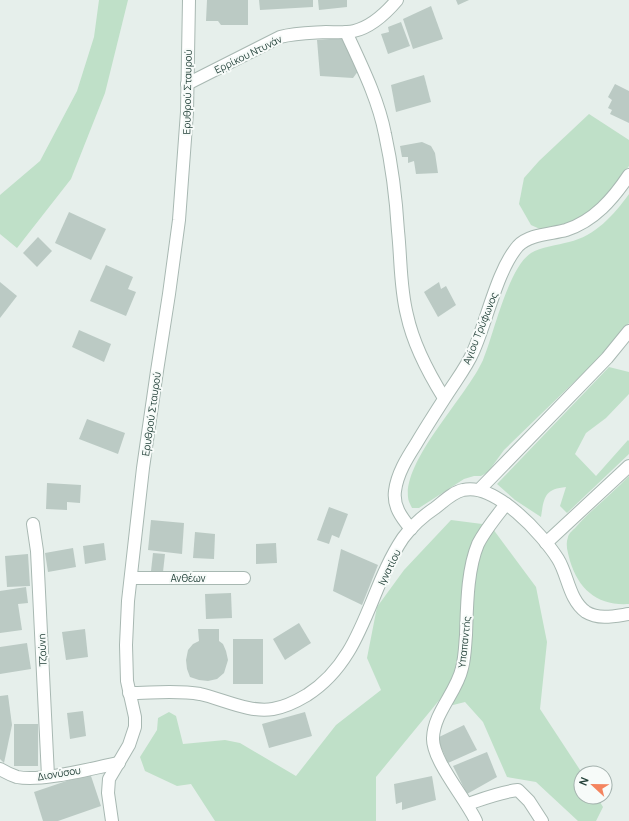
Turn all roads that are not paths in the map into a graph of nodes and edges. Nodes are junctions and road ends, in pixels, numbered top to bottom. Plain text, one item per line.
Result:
1 (189, 0) edge
2 (396, 0) edge
3 (346, 32) junction
4 (188, 84) junction
5 (629, 176) edge
6 (629, 331) edge
7 (444, 398) junction
8 (629, 466) edge
9 (479, 490) junction
10 (506, 504) junction
11 (33, 524) dead end
12 (411, 529) junction
13 (546, 543) junction
14 (131, 578) junction
15 (244, 578) dead end
16 (629, 614) edge
17 (129, 693) junction
18 (119, 763) junction
19 (0, 769) edge
20 (48, 776) junction
21 (468, 804) junction
22 (112, 821) edge
23 (476, 821) edge
24 (542, 821) edge

1 - 4 street, Ερυθρού Σταυρού
2 - 3 street, Ερρίκου Ντυνάν
3 - 4 street, Ερρίκου Ντυνάν
3 - 7 street
4 - 14 street, Ερυθρού Σταυρού
5 - 7 street, Αγίου Τρύφωνος
6 - 9 street
7 - 12 street, Αγίου Τρύφωνος
8 - 13 street
9 - 10 street, Ιγνατίου
9 - 12 street, Ιγνατίου
10 - 13 street, Ιγνατίου
10 - 21 street, Υπαπαντής
11 - 20 street, Τζούνη
12 - 17 street, Ιγνατίου
13 - 16 street, Ιγνατίου
14 - 15 street, Ανθέων
14 - 17 street, Ερυθρού Σταυρού
17 - 18 street, Ερυθρού Σταυρού
18 - 20 street, Διονύσου
18 - 22 street, Ερυθρού Σταυρού
19 - 20 street, Διονύσου
21 - 23 street, Υπαπαντής
21 - 24 street

